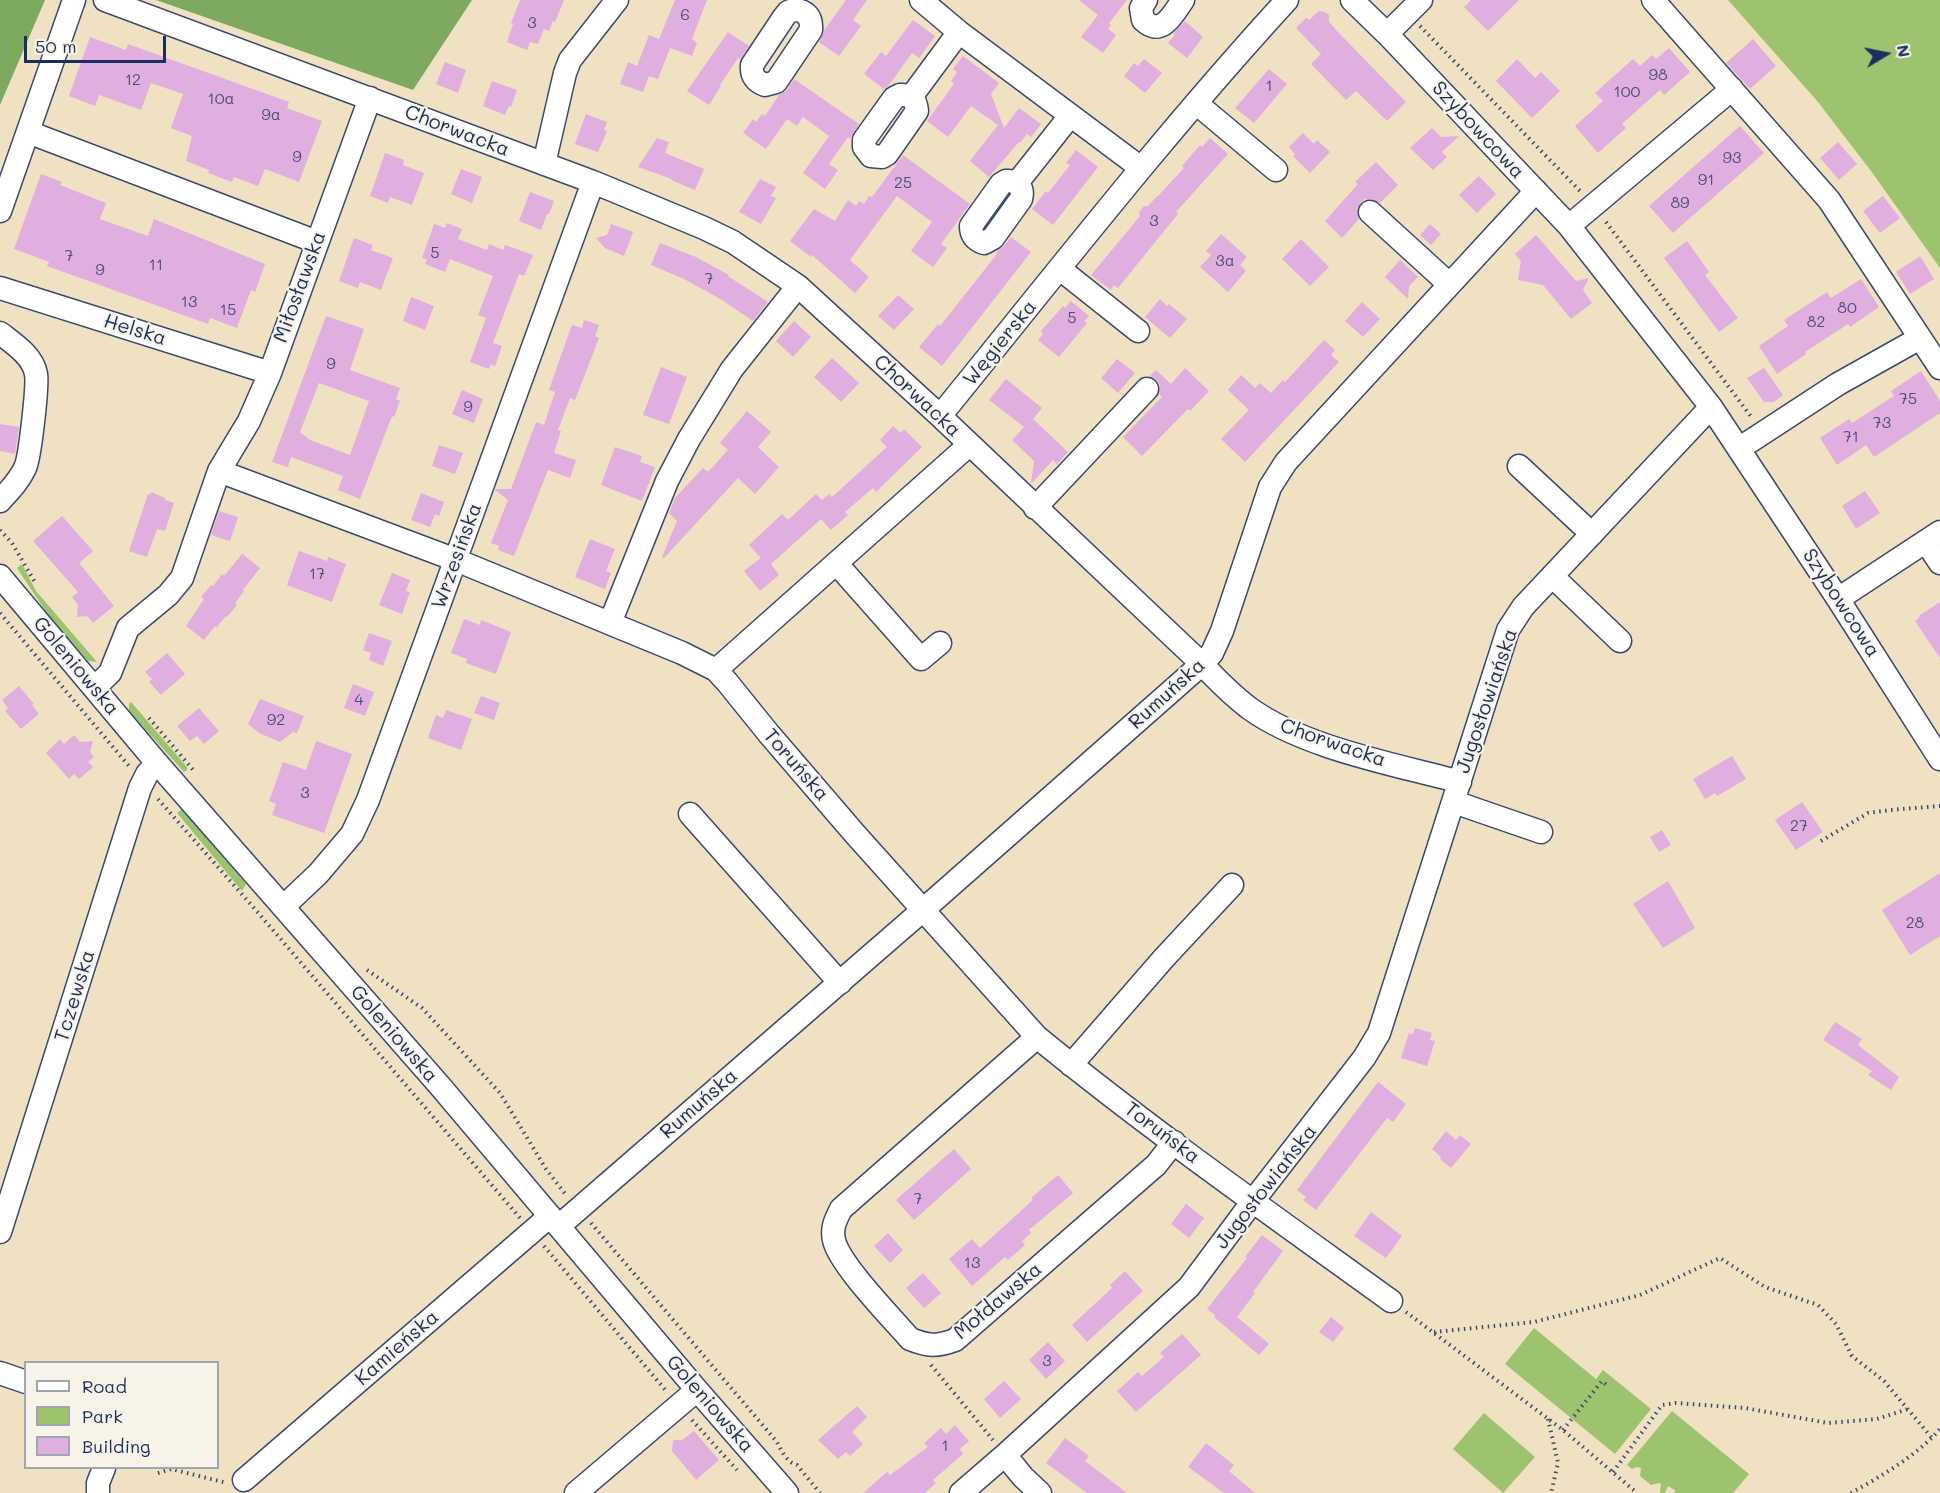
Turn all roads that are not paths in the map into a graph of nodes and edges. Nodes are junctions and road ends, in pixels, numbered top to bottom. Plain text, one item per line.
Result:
1 (74, 0) edge
2 (105, 0) edge
3 (617, 0) edge
4 (921, 0) edge
5 (1146, 0) edge
6 (1183, 0) edge
7 (1287, 0) edge
8 (1352, 0) edge
9 (1421, 0) edge
10 (1653, 0) edge
11 (958, 32) junction
12 (1387, 34) junction
13 (1732, 89) junction
14 (911, 97) dead end
15 (370, 98) junction
16 (1196, 103) junction
17 (1070, 116) junction
18 (28, 132) junction
19 (544, 164) junction
20 (1141, 168) junction
21 (1276, 170) dead end
22 (593, 183) junction
23 (1017, 183) dead end
24 (1536, 191) junction
25 (0, 211) edge
26 (1370, 213) dead end
27 (1569, 226) junction
28 (316, 242) junction
29 (1060, 269) junction
30 (1449, 284) junction
31 (798, 286) junction
32 (0, 288) edge
33 (1138, 332) dead end
34 (0, 333) edge
35 (1920, 338) junction
36 (1940, 368) edge
37 (270, 373) junction
38 (1147, 389) dead end
39 (1712, 407) junction
40 (940, 416) junction
41 (969, 445) junction
42 (1740, 448) junction
43 (1519, 466) dead end
44 (219, 471) junction
45 (3, 493) edge
46 (1035, 508) junction
47 (1592, 534) junction
48 (1933, 537) edge
49 (456, 560) junction
50 (836, 563) junction
51 (1940, 563) edge
52 (0, 576) edge
53 (1552, 576) junction
54 (1838, 599) junction
55 (610, 623) junction
56 (1620, 641) dead end
57 (940, 643) dead end
58 (1202, 664) junction
59 (716, 670) junction
60 (94, 687) junction
61 (1940, 759) edge
62 (157, 763) junction
63 (1457, 792) junction
64 (690, 814) dead end
65 (1541, 832) dead end
66 (1233, 885) dead end
67 (283, 907) junction
68 (923, 910) junction
69 (840, 982) junction
70 (1037, 1036) junction
71 (1071, 1065) junction
72 (1174, 1142) junction
73 (1253, 1201) junction
74 (555, 1221) junction
75 (0, 1232) edge
76 (1391, 1301) road end
77 (0, 1373) edge
78 (24, 1381) edge
79 (697, 1390) junction
80 (1005, 1455) junction
81 (103, 1469) edge
82 (244, 1480) road end
83 (98, 1493) edge
84 (576, 1493) edge
85 (787, 1493) edge
86 (961, 1493) edge
87 (1040, 1493) edge

1 - 18 street
2 - 15 street, Chorwacka
3 - 19 street
4 - 11 street
5 - 6 street
7 - 16 street, Węgierska
8 - 12 street, Szybowcowa
9 - 12 street
10 - 13 street
11 - 14 street
11 - 17 street
12 - 24 street, Szybowcowa
13 - 27 street
13 - 35 street
15 - 19 street, Chorwacka
15 - 28 street, Miłosławska
16 - 20 street, Węgierska
16 - 21 street
17 - 20 street
17 - 23 street
18 - 25 street
18 - 28 street
19 - 22 street, Chorwacka
20 - 29 street, Węgierska
22 - 31 street, Chorwacka
22 - 49 street, Wrzesińska
24 - 27 street, Szybowcowa
24 - 30 street, Rumuńska
26 - 30 street
27 - 39 street, Szybowcowa
28 - 37 street, Miłosławska
29 - 33 street
29 - 40 street, Węgierska
30 - 58 street, Rumuńska
31 - 40 street, Chorwacka
31 - 55 street
32 - 37 street, Helska
34 - 45 street
35 - 36 street
35 - 42 street
37 - 44 street, Miłosławska
38 - 46 street
39 - 42 street, Szybowcowa
39 - 47 street, Jugosłowiańska
40 - 41 street, Chorwacka
41 - 46 street, Chorwacka
41 - 50 street
42 - 54 street, Szybowcowa
43 - 47 street
44 - 49 street
44 - 60 street, Miłosławska
46 - 58 street, Chorwacka
47 - 53 street, Jugosłowiańska
48 - 51 street
48 - 54 street
49 - 55 street, Toruńska
49 - 67 street, Wrzesińska
50 - 57 street
50 - 59 street
52 - 60 street, Goleniowska
53 - 56 street
53 - 63 street, Jugosłowiańska
54 - 61 street, Szybowcowa
55 - 59 street, Toruńska
58 - 63 street, Chorwacka
58 - 68 street, Rumuńska
59 - 68 street, Toruńska
60 - 62 street, Goleniowska
62 - 67 street, Goleniowska
62 - 75 street, Tczewska
63 - 65 street
63 - 73 street, Jugosłowiańska
64 - 69 street
66 - 71 street
67 - 74 street, Goleniowska
68 - 69 street, Rumuńska
68 - 70 street, Toruńska
69 - 74 street, Rumuńska
70 - 71 street, Toruńska
70 - 72 street, Mołdawska
71 - 72 street, Toruńska
72 - 73 street, Toruńska
73 - 76 street, Toruńska
73 - 80 street, Jugosłowiańska
74 - 79 street, Goleniowska
74 - 82 street, Kamieńska
77 - 78 street
79 - 84 street
79 - 85 street, Goleniowska
80 - 86 street, Jugosłowiańska
80 - 87 street
81 - 83 street

